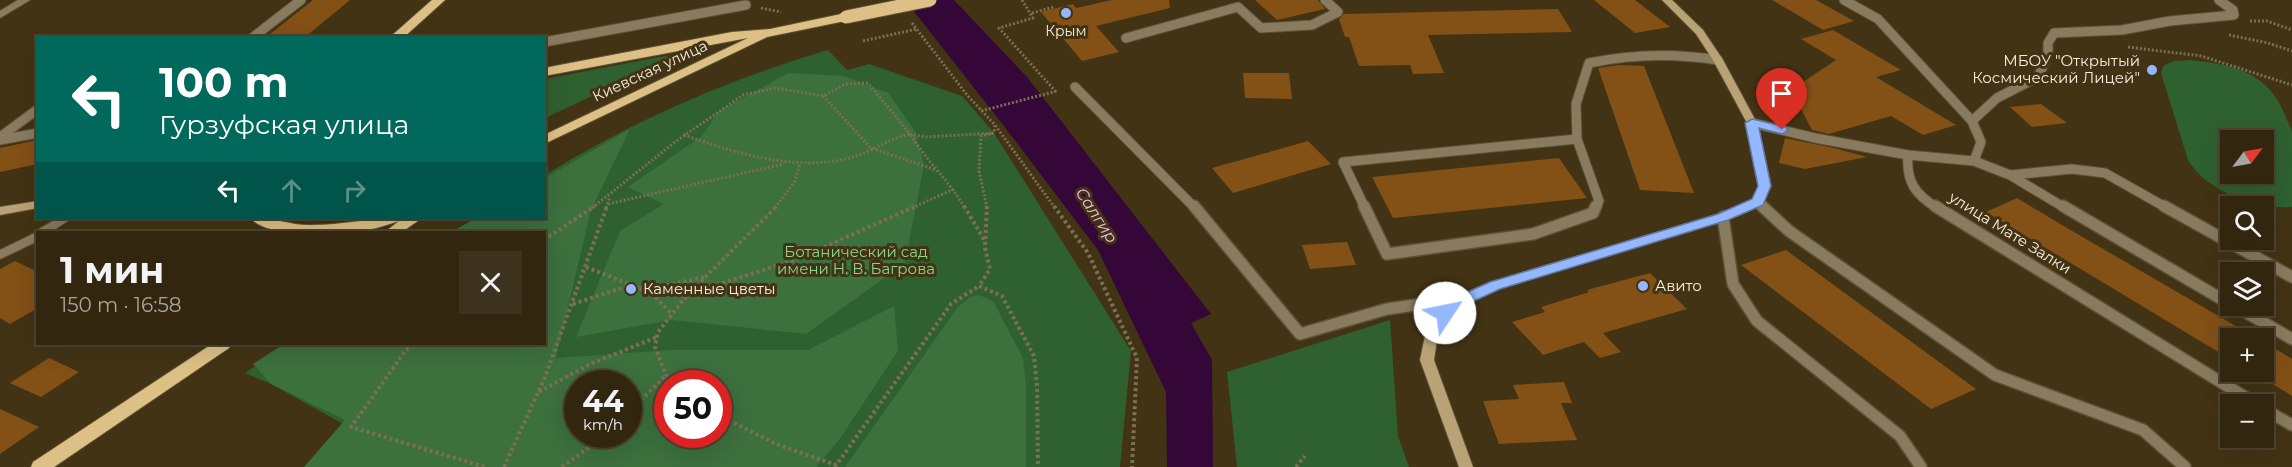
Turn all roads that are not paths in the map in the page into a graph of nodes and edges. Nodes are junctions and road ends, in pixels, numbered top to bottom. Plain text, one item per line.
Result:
1 (26, 0) edge
2 (301, 0) edge
3 (438, 0) edge
4 (930, 0) edge
5 (1325, 0) edge
6 (1667, 0) edge
7 (1845, 0) edge
8 (2219, 0) edge
9 (746, 5) dead end
10 (0, 15) edge
11 (410, 32) edge
12 (770, 33) junction
13 (255, 36) edge
14 (1126, 38) dead end
15 (546, 42) edge
16 (1718, 60) junction
17 (546, 72) edge
18 (1075, 87) dead end
19 (36, 111) edge
20 (1972, 121) junction
21 (1752, 123) junction
22 (36, 133) edge
23 (0, 138) edge
24 (546, 139) edge
25 (1577, 139) junction
26 (1908, 155) junction
27 (1974, 161) junction
28 (2010, 175) junction
29 (1758, 202) junction
30 (36, 204) edge
31 (0, 212) edge
32 (1723, 217) junction
33 (64, 219) edge
34 (390, 219) edge
35 (413, 219) edge
36 (262, 224) edge
37 (45, 231) edge
38 (394, 231) edge
39 (36, 237) edge
40 (0, 255) edge
41 (2292, 277) edge
42 (1469, 297) junction
43 (2220, 298) edge
44 (2252, 316) edge
45 (2292, 339) edge
46 (222, 345) edge
47 (2240, 394) edge
48 (2274, 415) edge
49 (2292, 425) edge
50 (40, 467) edge
51 (1466, 467) edge
52 (1921, 467) edge
53 (2185, 467) edge

1 - 10 street
2 - 13 lane
3 - 11 main road
4 - 12 main road, Киевская улица, bridge
5 - 14 lane
6 - 16 main road
7 - 20 lane
8 - 20 lane
9 - 15 lane
12 - 17 main road, Киевская улица
12 - 24 main road, Киевская улица
16 - 21 main road
16 - 25 lane
18 - 42 lane
19 - 23 lane
20 - 27 lane
21 - 26 lane
21 - 29 main road
22 - 23 lane
25 - 25 lane
26 - 27 lane
26 - 47 lane, улица Мате Залки
27 - 28 lane
28 - 41 lane
28 - 43 lane
29 - 32 main road
29 - 53 lane
30 - 31 main road
32 - 42 main road
32 - 52 lane
33 - 37 street
34 - 36 main road
35 - 38 main road
39 - 40 street
42 - 51 main road
44 - 45 lane
46 - 50 main road
48 - 49 lane

